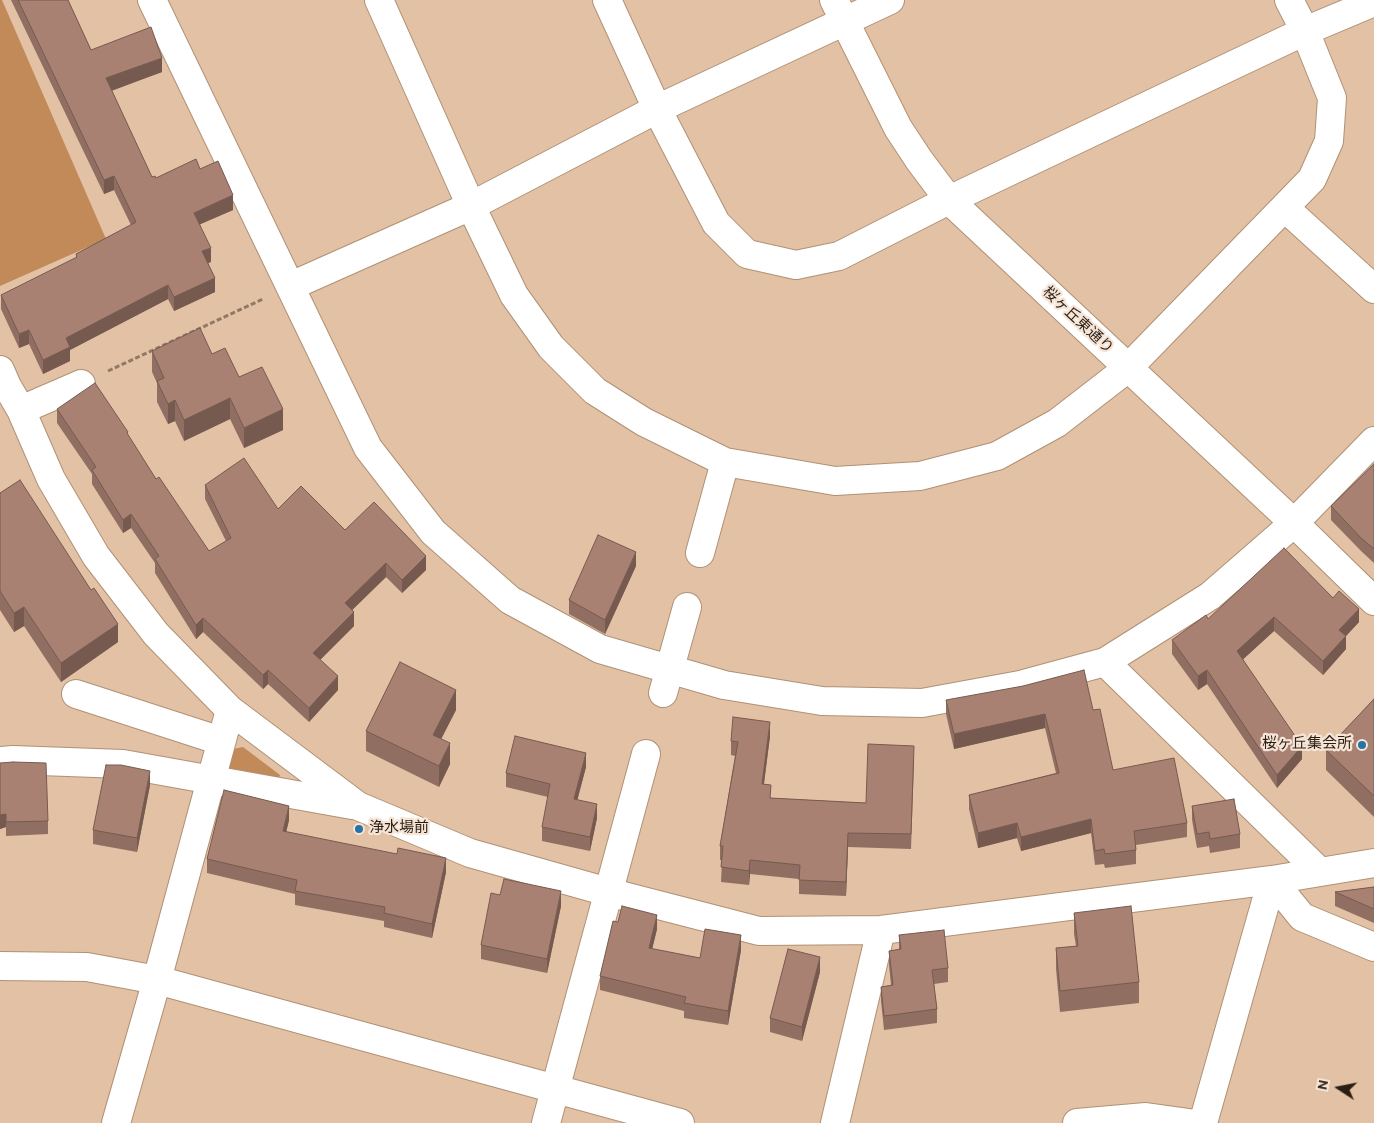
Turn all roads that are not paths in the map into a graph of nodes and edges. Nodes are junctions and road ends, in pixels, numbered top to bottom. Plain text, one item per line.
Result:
1 (152, 0) edge
2 (378, 0) edge
3 (607, 0) edge
4 (890, 0) edge
5 (1289, 0) edge
6 (1374, 2) edge
7 (839, 10) edge
8 (1305, 31) junction
9 (657, 109) junction
10 (949, 200) junction
11 (471, 206) junction
12 (1285, 208) junction
13 (290, 286) junction
14 (1374, 289) edge
15 (1128, 368) junction
16 (0, 370) edge
17 (81, 384) road end
18 (22, 410) junction
19 (1374, 441) edge
20 (724, 462) junction
21 (1294, 523) junction
22 (700, 552) dead end
23 (1374, 601) edge
24 (687, 607) dead end
25 (1105, 662) junction
26 (666, 681) junction
27 (76, 694) dead end
28 (230, 710) junction
29 (221, 741) junction
30 (646, 754) dead end
31 (0, 762) edge
32 (210, 780) junction
33 (358, 806) junction
34 (1374, 863) edge
35 (1320, 872) junction
36 (1272, 880) junction
37 (608, 892) junction
38 (881, 930) junction
39 (1374, 947) edge
40 (0, 966) edge
41 (157, 980) junction
42 (555, 1090) junction
43 (116, 1123) edge
44 (546, 1123) edge
45 (680, 1123) edge
46 (835, 1123) edge
47 (1078, 1123) edge
48 (1189, 1123) edge
49 (1203, 1123) edge

1 - 13 street
2 - 11 street
3 - 9 street
4 - 7 street
5 - 8 street
6 - 8 street
7 - 9 street
7 - 10 street, 桜ヶ丘東通り
8 - 10 street
8 - 12 street
9 - 10 street
9 - 11 street
10 - 15 street, 桜ヶ丘東通り
11 - 13 street
11 - 20 street
12 - 14 street
12 - 15 street
13 - 26 street
15 - 20 street
15 - 21 street, 桜ヶ丘東通り
16 - 18 street
17 - 18 street
18 - 28 street
19 - 21 street
20 - 22 street
21 - 23 street, 桜ヶ丘東通り
21 - 25 street
24 - 26 street
25 - 26 street
25 - 35 street
27 - 29 street
28 - 29 street
28 - 33 street
29 - 32 street
30 - 37 street
31 - 32 street
32 - 33 street
32 - 41 street
33 - 37 street
34 - 35 street
35 - 36 street
36 - 38 street
36 - 39 street
36 - 49 street
37 - 38 street
37 - 42 street
38 - 46 street
40 - 41 street
41 - 42 street
41 - 43 street
42 - 44 street
42 - 45 street
47 - 48 street

